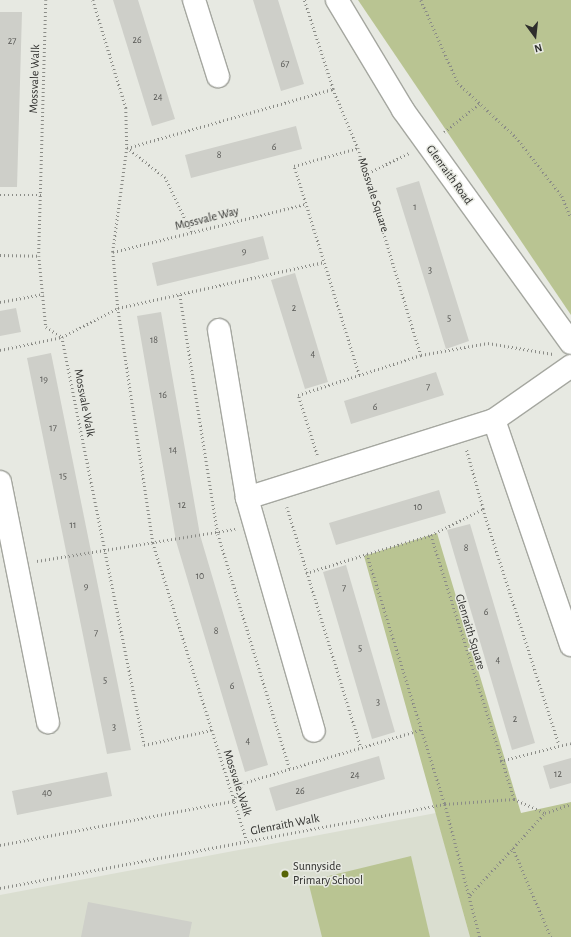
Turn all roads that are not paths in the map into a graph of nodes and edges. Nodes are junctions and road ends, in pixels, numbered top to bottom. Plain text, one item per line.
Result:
1 (194, 0) edge
2 (337, 0) edge
3 (218, 76) dead end
4 (219, 330) dead end
5 (566, 354) edge
6 (494, 420) junction
7 (0, 482) edge
8 (248, 498) junction
9 (8, 566) edge
10 (571, 645) edge
11 (48, 722) dead end
12 (314, 730) dead end

1 - 3 street
2 - 5 street, Glenraith Road
4 - 8 street
5 - 6 street
6 - 8 street
6 - 10 street
7 - 9 street
8 - 12 street
9 - 11 street

